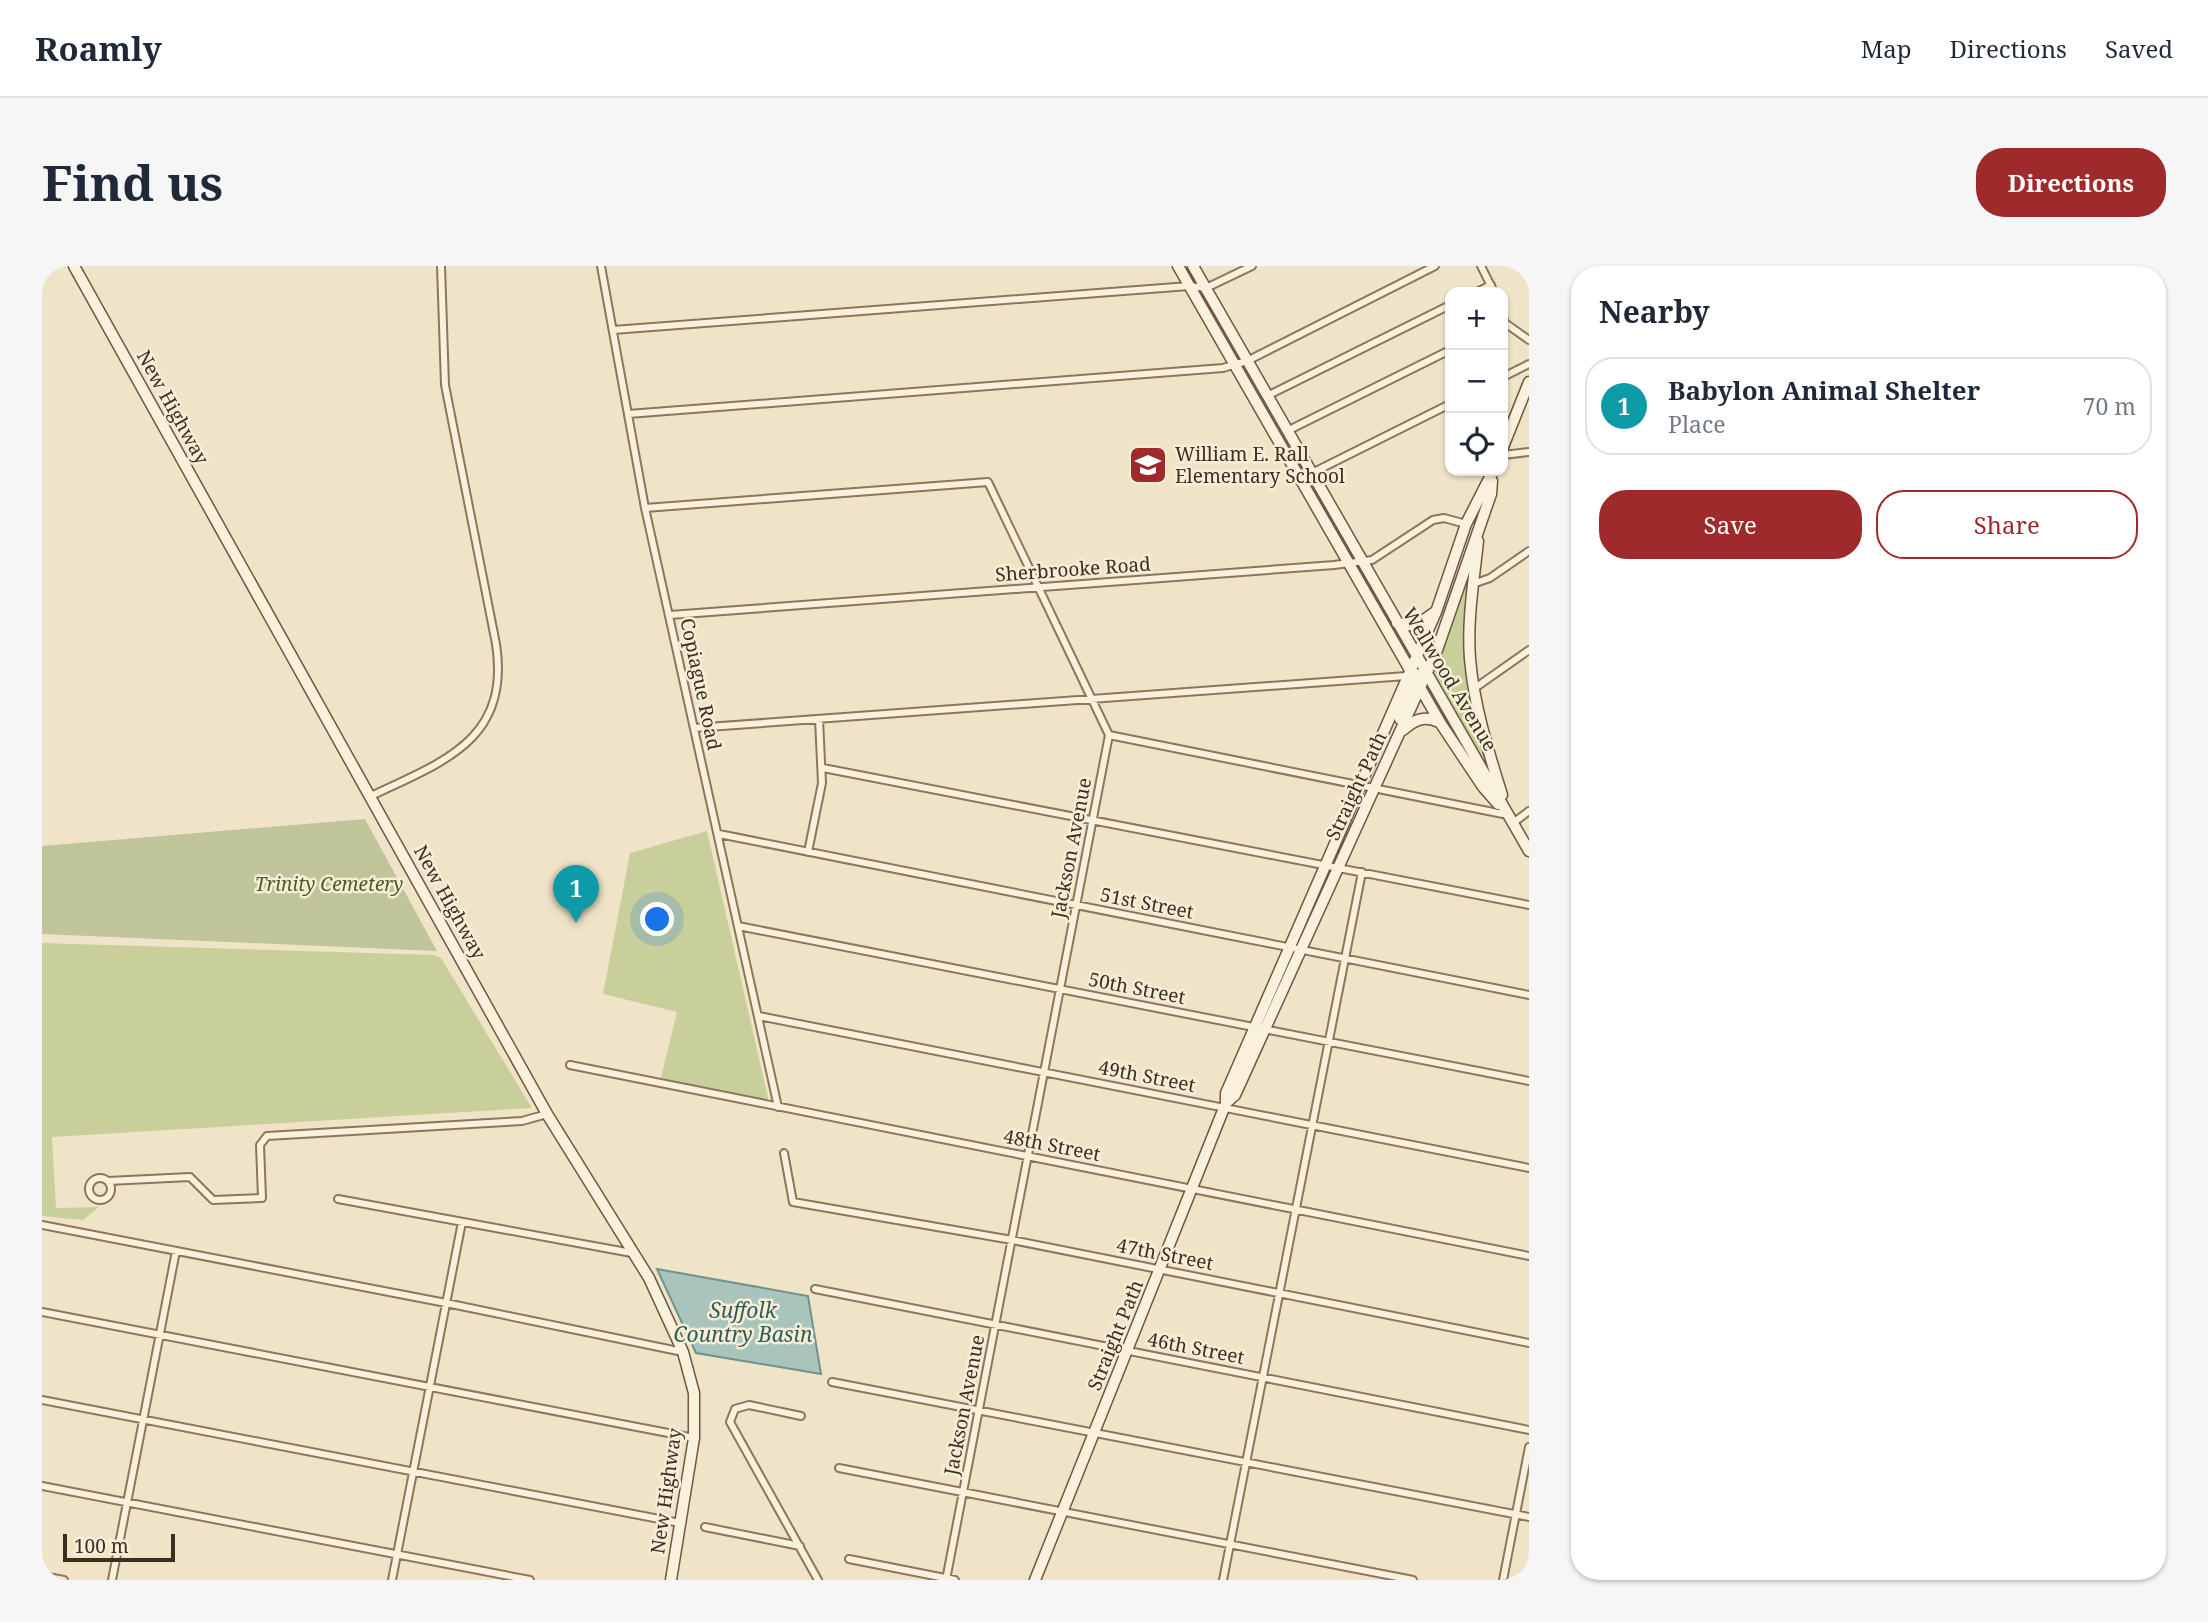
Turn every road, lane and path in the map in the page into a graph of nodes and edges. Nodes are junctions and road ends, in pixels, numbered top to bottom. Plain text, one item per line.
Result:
1 (74, 266) edge
2 (441, 266) edge
3 (601, 266) edge
4 (1178, 266) edge
5 (1193, 266) edge
6 (1252, 266) edge
7 (1435, 266) edge
8 (1481, 266) edge
9 (1189, 286) junction
10 (1491, 287) edge
11 (1206, 288) junction
12 (1445, 307) edge
13 (1508, 324) edge
14 (613, 330) junction
15 (1529, 340) edge
16 (1445, 352) edge
17 (1247, 361) junction
18 (1529, 364) edge
19 (1234, 365) junction
20 (1508, 374) edge
21 (1529, 382) edge
22 (1267, 396) junction
23 (1445, 406) edge
24 (628, 414) junction
25 (1287, 431) junction
26 (1508, 434) edge
27 (1529, 452) edge
28 (1508, 454) edge
29 (1311, 473) junction
30 (1491, 476) edge
31 (1493, 476) edge
32 (1300, 479) junction
33 (645, 508) junction
34 (1466, 524) junction
35 (1480, 525) junction
36 (1529, 551) edge
37 (1362, 561) junction
38 (1349, 563) junction
39 (1473, 584) junction
40 (1038, 588) junction
41 (1436, 612) junction
42 (670, 615) junction
43 (1397, 623) junction
44 (1529, 650) edge
45 (1417, 656) junction
46 (1427, 673) junction
47 (1413, 677) junction
48 (1475, 688) junction
49 (1092, 698) junction
50 (819, 719) junction
51 (1441, 724) junction
52 (694, 728) junction
53 (1400, 733) junction
54 (1109, 735) junction
55 (1391, 753) junction
56 (823, 768) junction
57 (1359, 785) junction
58 (1375, 789) junction
59 (369, 797) junction
60 (1529, 811) edge
61 (1510, 819) junction
62 (1093, 820) junction
63 (719, 834) junction
64 (1529, 851) edge
65 (808, 852) junction
66 (1324, 865) junction
67 (1338, 868) junction
68 (1362, 872) junction
69 (1076, 905) junction
70 (1529, 905) edge
71 (738, 926) junction
72 (1289, 947) junction
73 (1301, 950) junction
74 (1345, 958) junction
75 (1060, 989) junction
76 (1529, 995) edge
77 (759, 1016) junction
78 (1260, 1028) junction
79 (1328, 1042) junction
80 (570, 1065) dead end
81 (1044, 1072) junction
82 (1529, 1081) edge
83 (1225, 1105) junction
84 (778, 1107) junction
85 (547, 1114) junction
86 (1312, 1125) junction
87 (784, 1153) dead end
88 (1028, 1156) junction
89 (1529, 1168) edge
90 (108, 1181) dead end
91 (1191, 1189) junction
92 (338, 1199) dead end
93 (1296, 1209) junction
94 (462, 1222) junction
95 (42, 1225) edge
96 (1012, 1240) junction
97 (176, 1251) junction
98 (632, 1253) junction
99 (1529, 1256) edge
100 (1160, 1269) junction
101 (816, 1289) dead end
102 (1279, 1293) junction
103 (446, 1303) junction
104 (42, 1312) edge
105 (995, 1324) junction
106 (160, 1335) junction
107 (1529, 1343) edge
108 (1127, 1350) junction
109 (683, 1352) junction
110 (1263, 1377) junction
111 (832, 1382) dead end
112 (430, 1386) junction
113 (42, 1400) edge
114 (979, 1410) junction
115 (801, 1416) dead end
116 (144, 1419) junction
117 (1529, 1430) edge
118 (1095, 1433) junction
119 (694, 1438) junction
120 (1529, 1447) edge
121 (1246, 1462) junction
122 (839, 1468) dead end
123 (413, 1470) junction
124 (42, 1486) edge
125 (963, 1492) junction
126 (128, 1502) junction
127 (1063, 1511) junction
128 (1516, 1514) junction
129 (1529, 1517) edge
130 (680, 1523) junction
131 (705, 1527) dead end
132 (1230, 1544) junction
133 (800, 1546) junction
134 (397, 1554) junction
135 (849, 1559) dead end
136 (42, 1576) edge
137 (946, 1579) edge
138 (64, 1580) edge
139 (113, 1580) edge
140 (391, 1580) edge
141 (530, 1580) edge
142 (670, 1580) edge
143 (818, 1580) edge
144 (955, 1580) edge
145 (1035, 1580) edge
146 (1223, 1580) edge
147 (1413, 1580) edge
148 (1503, 1580) edge

1 - 59 main road, New Highway
2 - 59 street
3 - 14 street, Copiague Road
4 - 9 main road, Wellwood Avenue
5 - 11 main road, Wellwood Avenue
6 - 11 street
7 - 17 street
8 - 10 street
9 - 11 street
9 - 14 street
9 - 19 main road, Wellwood Avenue
11 - 17 main road, Wellwood Avenue
12 - 22 street
13 - 15 street
14 - 24 street, Copiague Road
16 - 25 street
17 - 19 street
17 - 22 main road, Wellwood Avenue
18 - 20 street
19 - 24 street
19 - 32 main road, Wellwood Avenue
21 - 26 main road
22 - 25 main road, Wellwood Avenue
23 - 29 street
24 - 33 street, Copiague Road
25 - 29 main road, Wellwood Avenue
27 - 28 street
29 - 32 street
29 - 37 main road, Wellwood Avenue
30 - 34 main road, Straight Path
31 - 35 main road, Straight Path
32 - 38 main road, Wellwood Avenue
33 - 40 street
33 - 42 street, Copiague Road
34 - 37 street, Sherbrooke Road
34 - 41 main road, Straight Path
35 - 39 main road
35 - 46 main road, Straight Path
36 - 39 street
37 - 38 street, Sherbrooke Road
37 - 43 main road, Wellwood Avenue
38 - 40 street, Sherbrooke Road
38 - 47 main road, Wellwood Avenue
39 - 48 main road
40 - 42 street, Sherbrooke Road
40 - 49 street
41 - 43 main road
41 - 45 main road, Straight Path
42 - 52 street, Copiague Road
43 - 45 main road, Wellwood Avenue
44 - 48 street
45 - 46 main road, Wellwood Avenue
45 - 47 main road, Straight Path
46 - 47 main road, Straight Path
46 - 61 main road, Wellwood Avenue
47 - 49 street
47 - 51 main road, Wellwood Avenue
47 - 53 main road, Straight Path
47 - 55 main road
47 - 57 main road, Straight Path
48 - 61 main road
49 - 50 street
49 - 54 street
50 - 52 street
50 - 56 street
51 - 53 main road
51 - 61 main road, Wellwood Avenue
52 - 63 street, Copiague Road
53 - 55 main road, Straight Path
54 - 57 street
54 - 62 street, Jackson Avenue
55 - 58 main road, Straight Path
56 - 62 street
56 - 65 street
57 - 58 street
57 - 66 main road, Straight Path
58 - 61 street
58 - 67 main road, Straight Path
59 - 85 main road, New Highway
60 - 61 street
61 - 64 main road, Wellwood Avenue
62 - 66 street
62 - 69 street, Jackson Avenue
63 - 65 street, 51st Street
63 - 71 street, Copiague Road
65 - 69 street, 51st Street
66 - 67 street
66 - 72 main road, Straight Path
67 - 68 street
67 - 73 main road, Straight Path
68 - 70 street
68 - 74 street
69 - 72 street, 51st Street
69 - 75 street, Jackson Avenue
71 - 75 street, 50th Street
71 - 77 street, Copiague Road
72 - 73 street, 51st Street
72 - 78 main road, Straight Path
73 - 74 street, 51st Street
73 - 78 main road, Straight Path
74 - 76 street, 51st Street
74 - 79 street
75 - 78 street, 50th Street
75 - 81 street, Jackson Avenue
77 - 81 street, 49th Street
77 - 84 street, Copiague Road
78 - 79 street, 50th Street
78 - 83 main road, Straight Path
79 - 82 street, 50th Street
79 - 86 street
80 - 84 street, 48th Street
81 - 83 street, 49th Street
81 - 88 street, Jackson Avenue
83 - 86 street, 49th Street
83 - 91 main road, Straight Path
84 - 88 street, 48th Street
85 - 90 street
85 - 98 main road, New Highway
86 - 89 street, 49th Street
86 - 93 street
87 - 96 street, 47th Street
88 - 91 street, 48th Street
88 - 96 street, Jackson Avenue
91 - 93 street, 48th Street
91 - 100 main road, Straight Path
92 - 94 street
93 - 99 street, 48th Street
93 - 102 street
94 - 98 street
94 - 103 street
95 - 97 street
96 - 100 street, 47th Street
96 - 105 street, Jackson Avenue
97 - 103 street
97 - 106 street
98 - 109 main road, New Highway
100 - 102 street, 47th Street
100 - 108 main road, Straight Path
101 - 105 street, 46th Street
102 - 107 street, 47th Street
102 - 110 street
103 - 109 street
103 - 112 street
104 - 106 street
105 - 108 street, 46th Street
105 - 114 street, Jackson Avenue
106 - 112 street
106 - 116 street
108 - 110 street, 46th Street
108 - 118 main road, Straight Path
109 - 119 main road, New Highway
110 - 117 street, 46th Street
110 - 121 street
111 - 114 street
112 - 119 street
112 - 123 street
113 - 116 street
114 - 118 street
114 - 125 street, Jackson Avenue
115 - 133 street
116 - 123 street
116 - 126 street
118 - 121 street
118 - 127 main road, Straight Path
119 - 130 main road, New Highway
120 - 128 street
121 - 128 street
121 - 132 street
122 - 125 street
123 - 130 street
123 - 134 street
124 - 126 street
125 - 127 street
125 - 137 street, Jackson Avenue
126 - 134 street
126 - 139 street
127 - 132 street
127 - 145 main road, Straight Path
128 - 129 street
128 - 148 street
130 - 142 main road, New Highway
131 - 133 street
132 - 146 street
132 - 147 street
133 - 143 street
134 - 140 street
134 - 141 street
135 - 137 street
136 - 138 street
137 - 144 street

